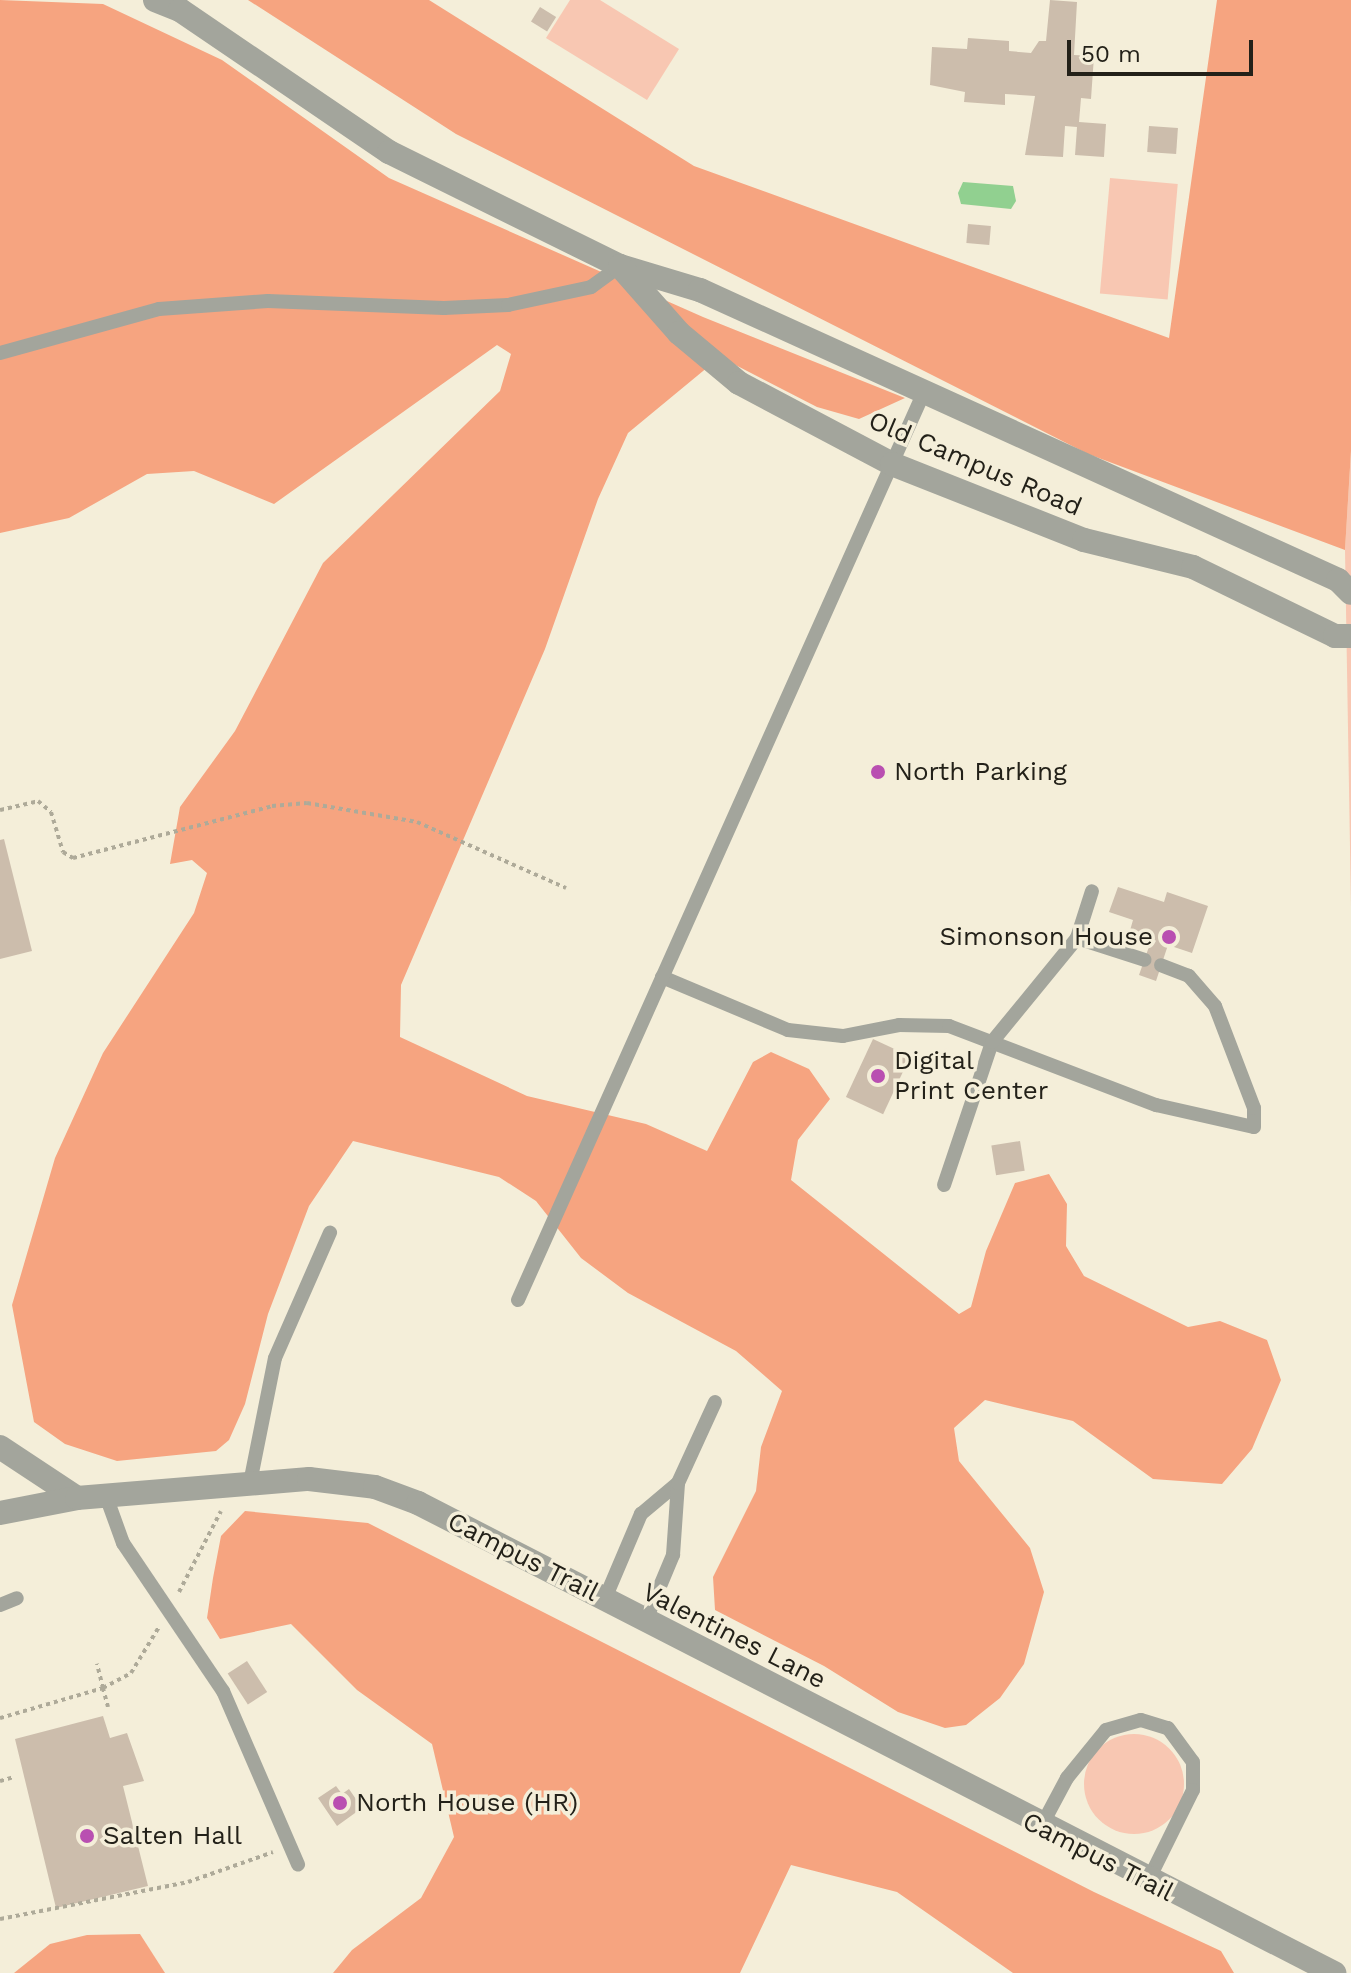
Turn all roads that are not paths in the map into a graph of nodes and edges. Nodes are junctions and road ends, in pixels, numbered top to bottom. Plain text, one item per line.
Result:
1 (155, 0) edge
2 (620, 266) junction
3 (0, 353) edge
4 (923, 394) junction
5 (892, 464) junction
6 (1351, 593) edge
7 (1351, 636) edge
8 (1092, 891) dead end
9 (1077, 938) junction
10 (1145, 960) dead end
11 (1161, 965) dead end
12 (662, 977) junction
13 (992, 1042) junction
14 (944, 1185) dead end
15 (330, 1233) dead end
16 (518, 1300) dead end
17 (715, 1402) dead end
18 (0, 1447) edge
19 (250, 1483) junction
20 (678, 1483) junction
21 (106, 1496) junction
22 (77, 1498) junction
23 (0, 1513) edge
24 (17, 1598) dead end
25 (604, 1601) junction
26 (0, 1605) edge
27 (645, 1622) junction
28 (1043, 1823) junction
29 (298, 1864) dead end
30 (1149, 1879) junction
31 (1334, 1973) edge

1 - 2 street, Old Campus Road
2 - 3 lane
2 - 4 street, Old Campus Road
2 - 5 street, Old Campus Road
4 - 5 lane
4 - 6 street, Old Campus Road
5 - 7 street, Old Campus Road
5 - 12 lane
8 - 9 lane
9 - 10 lane
9 - 13 lane
11 - 13 lane
12 - 13 lane
12 - 16 lane
13 - 14 lane
15 - 19 lane
17 - 20 lane
18 - 22 street
19 - 21 street, Valentines Lane
19 - 25 street, Valentines Lane
20 - 25 lane
20 - 27 lane
21 - 22 street, Valentines Lane
21 - 29 lane
22 - 23 street, Valentines Lane
24 - 26 lane
25 - 27 street, Valentines Lane
27 - 28 street, Valentines Lane
28 - 30 street, Valentines Lane
28 - 30 lane
30 - 31 street, Valentines Lane

